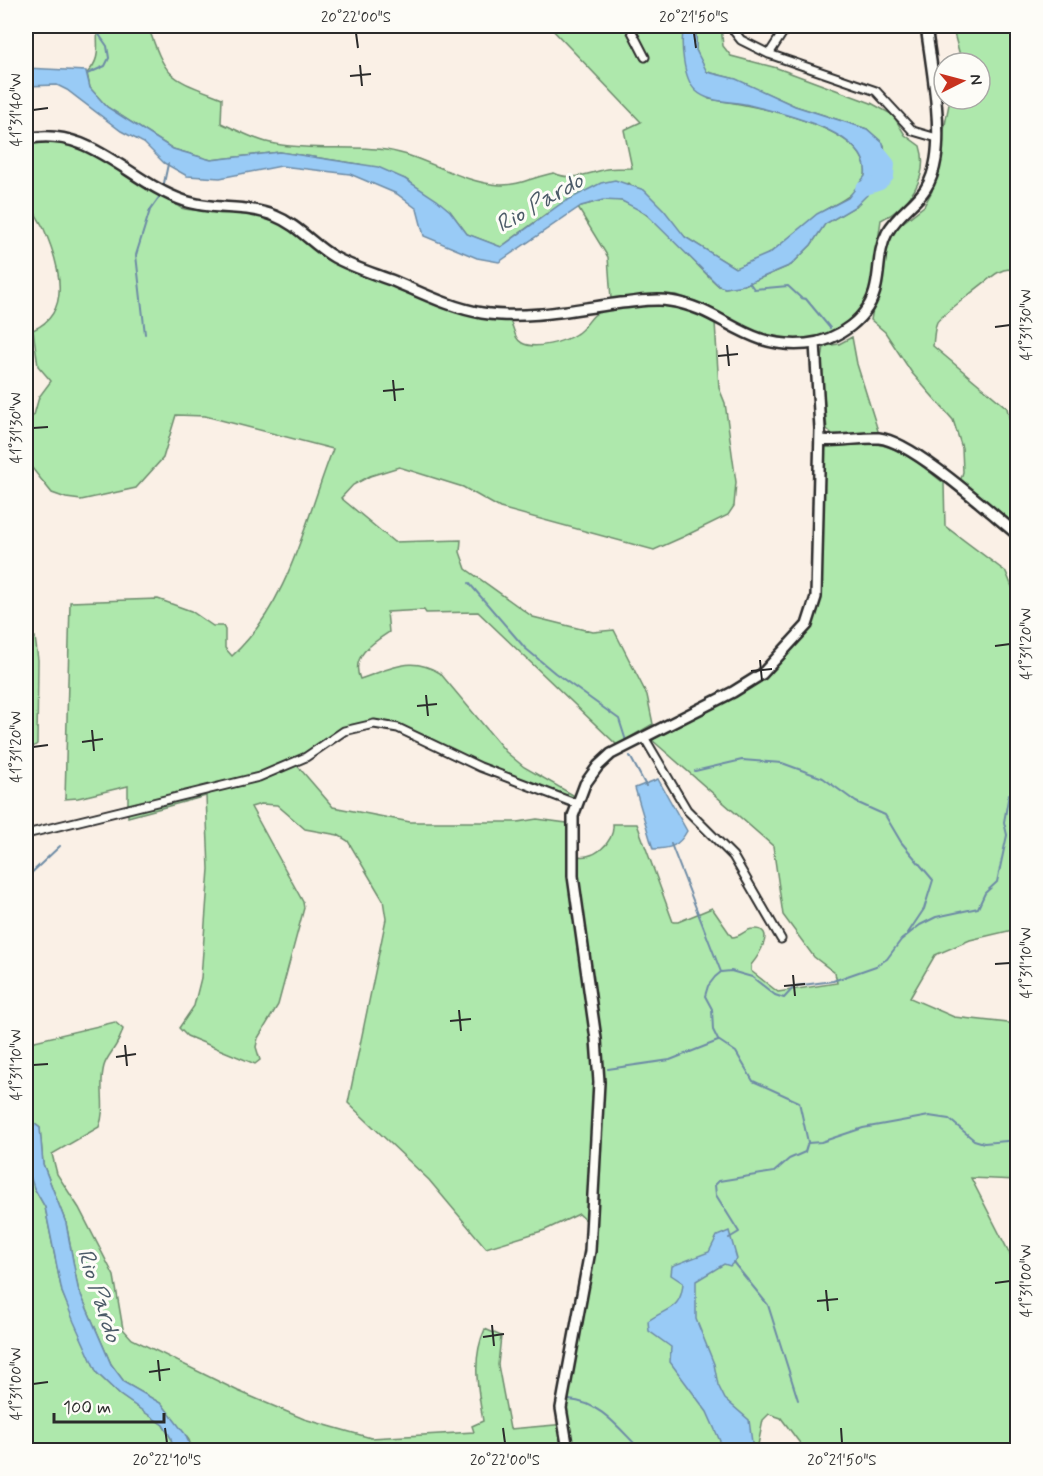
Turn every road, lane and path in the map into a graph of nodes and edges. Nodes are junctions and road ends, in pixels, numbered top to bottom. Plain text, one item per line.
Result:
1 (629, 26) edge
2 (730, 26) edge
3 (787, 26) edge
4 (926, 26) edge
5 (770, 54) junction
6 (645, 57) dead end
7 (938, 138) junction
8 (26, 139) edge
9 (815, 343) junction
10 (820, 440) junction
11 (1017, 535) edge
12 (644, 737) junction
13 (577, 804) junction
14 (26, 834) edge
15 (781, 939) dead end
16 (568, 1450) edge

1 - 6 street
2 - 5 street
3 - 5 street
4 - 7 main road
5 - 7 street
7 - 9 main road
8 - 9 main road
9 - 10 main road
10 - 11 main road
10 - 12 main road
12 - 13 main road
12 - 15 street
13 - 14 street
13 - 16 main road

